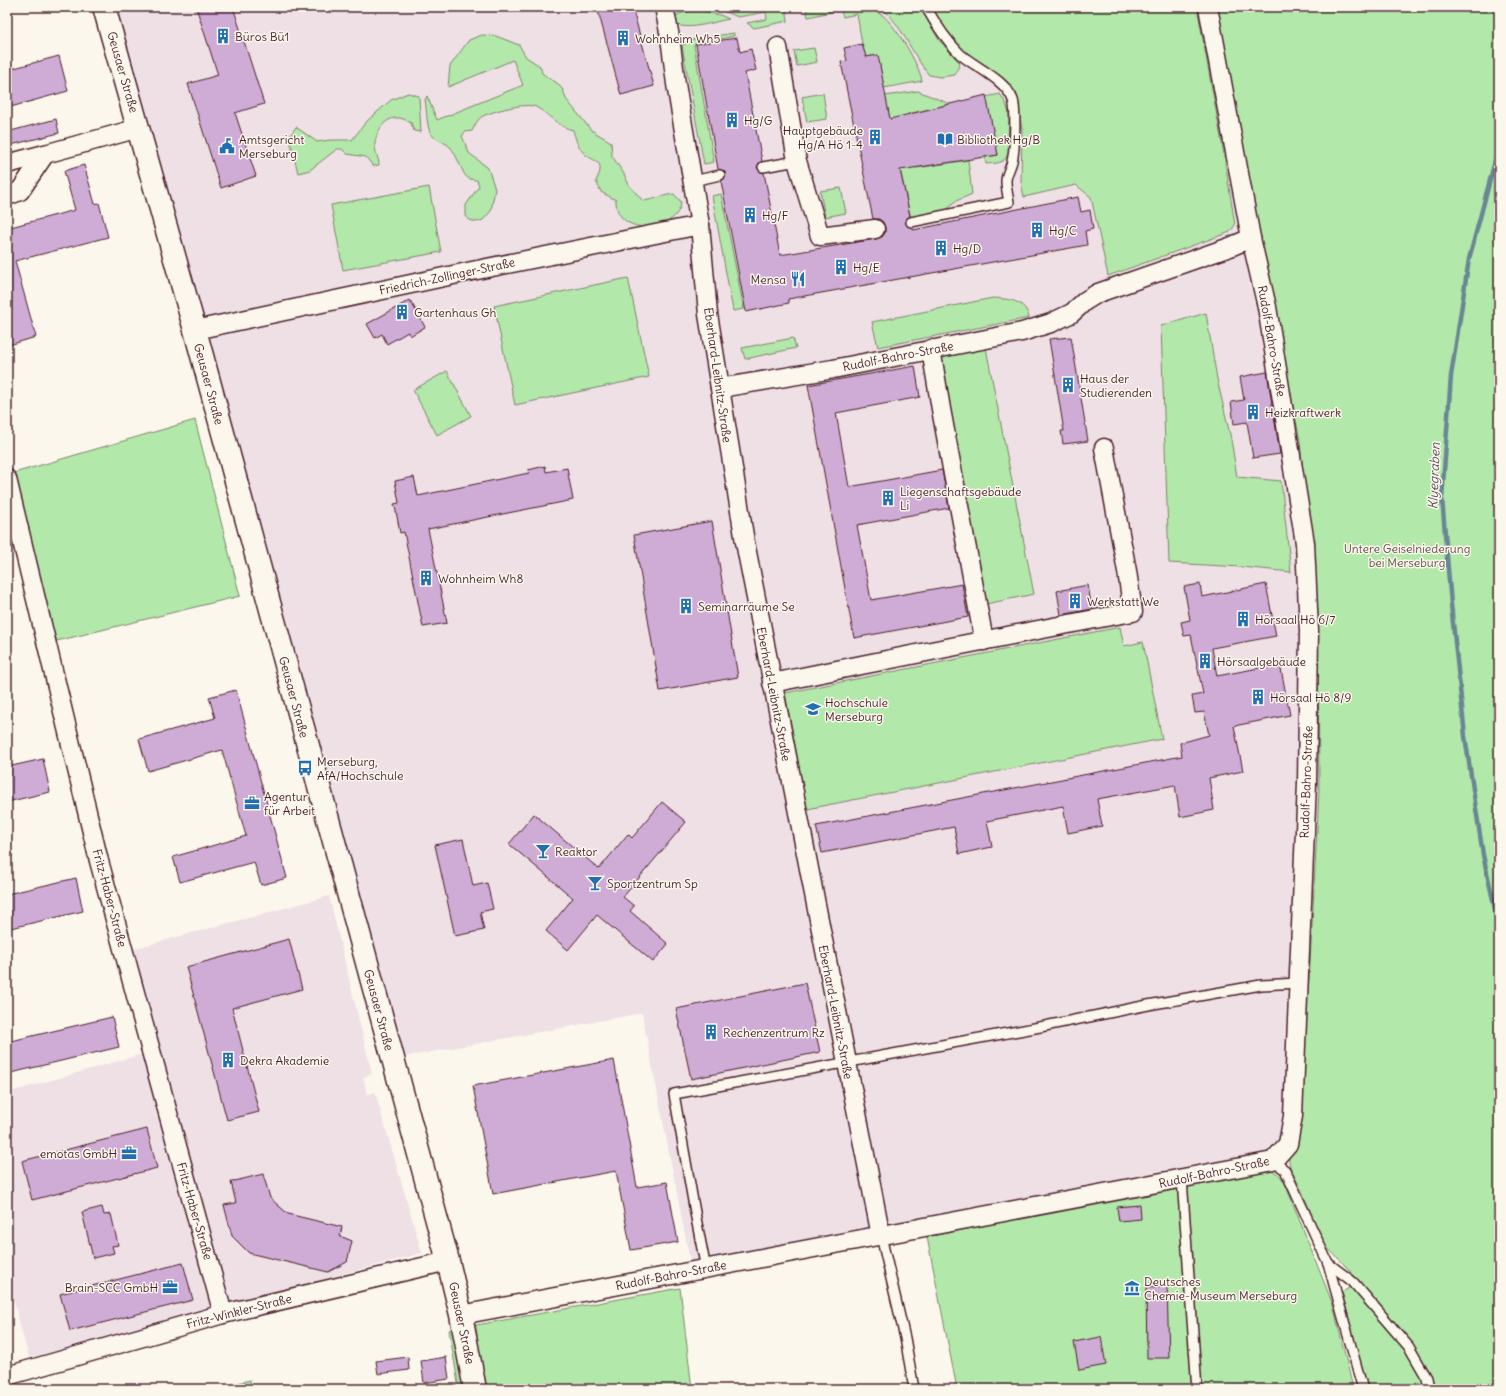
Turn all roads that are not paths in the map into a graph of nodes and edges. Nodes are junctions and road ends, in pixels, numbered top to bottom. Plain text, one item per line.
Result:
1 (104, 7) edge
2 (664, 7) edge
3 (926, 7) edge
4 (1208, 7) edge
5 (778, 47) dead end
6 (139, 128) junction
7 (45, 154) junction
8 (797, 161) junction
9 (7, 164) edge
10 (763, 167) dead end
11 (720, 175) dead end
12 (693, 181) junction
13 (7, 196) edge
14 (911, 222) dead end
15 (700, 225) junction
16 (875, 229) dead end
17 (1251, 238) junction
18 (195, 330) junction
19 (931, 350) junction
20 (720, 388) junction
21 (1104, 448) dead end
22 (7, 479) edge
23 (984, 642) junction
24 (772, 683) junction
25 (1298, 983) junction
26 (846, 1063) junction
27 (1273, 1161) junction
28 (1182, 1179) junction
29 (880, 1236) junction
30 (448, 1261) junction
31 (1328, 1263) junction
32 (706, 1269) junction
33 (223, 1314) junction
34 (461, 1315) junction
35 (7, 1376) edge
36 (1362, 1386) dead end
37 (475, 1389) edge
38 (914, 1389) edge
39 (1197, 1389) edge
40 (1429, 1389) edge

1 - 6 street, Geusaer Straße
2 - 12 street, Eberhard-Leibnitz-Straße
3 - 14 lane
4 - 17 street, Rudolf-Bahro-Straße
5 - 8 street
6 - 7 street
6 - 18 street, Geusaer Straße
7 - 9 street
7 - 13 street
8 - 10 lane
8 - 16 street
11 - 12 lane
12 - 15 street, Eberhard-Leibnitz-Straße
15 - 18 street, Friedrich-Zollinger-Straße
15 - 20 street, Eberhard-Leibnitz-Straße
17 - 19 street, Rudolf-Bahro-Straße
17 - 25 street, Rudolf-Bahro-Straße
18 - 30 street, Geusaer Straße
19 - 20 street, Rudolf-Bahro-Straße
19 - 23 street
20 - 24 street, Eberhard-Leibnitz-Straße
21 - 23 street
22 - 33 street, Fritz-Haber-Straße
23 - 24 street
24 - 26 street, Eberhard-Leibnitz-Straße
25 - 26 lane
25 - 27 street, Rudolf-Bahro-Straße
26 - 29 street, Eberhard-Leibnitz-Straße
26 - 32 lane
27 - 28 street, Rudolf-Bahro-Straße
27 - 31 lane
28 - 29 street, Rudolf-Bahro-Straße
28 - 39 lane
29 - 32 street, Rudolf-Bahro-Straße
29 - 38 lane
30 - 33 street, Fritz-Winkler-Straße
30 - 34 street, Geusaer Straße
31 - 36 lane
31 - 40 lane
32 - 34 street, Rudolf-Bahro-Straße
33 - 35 street, Fritz-Winkler-Straße
34 - 37 street, Geusaer Straße

